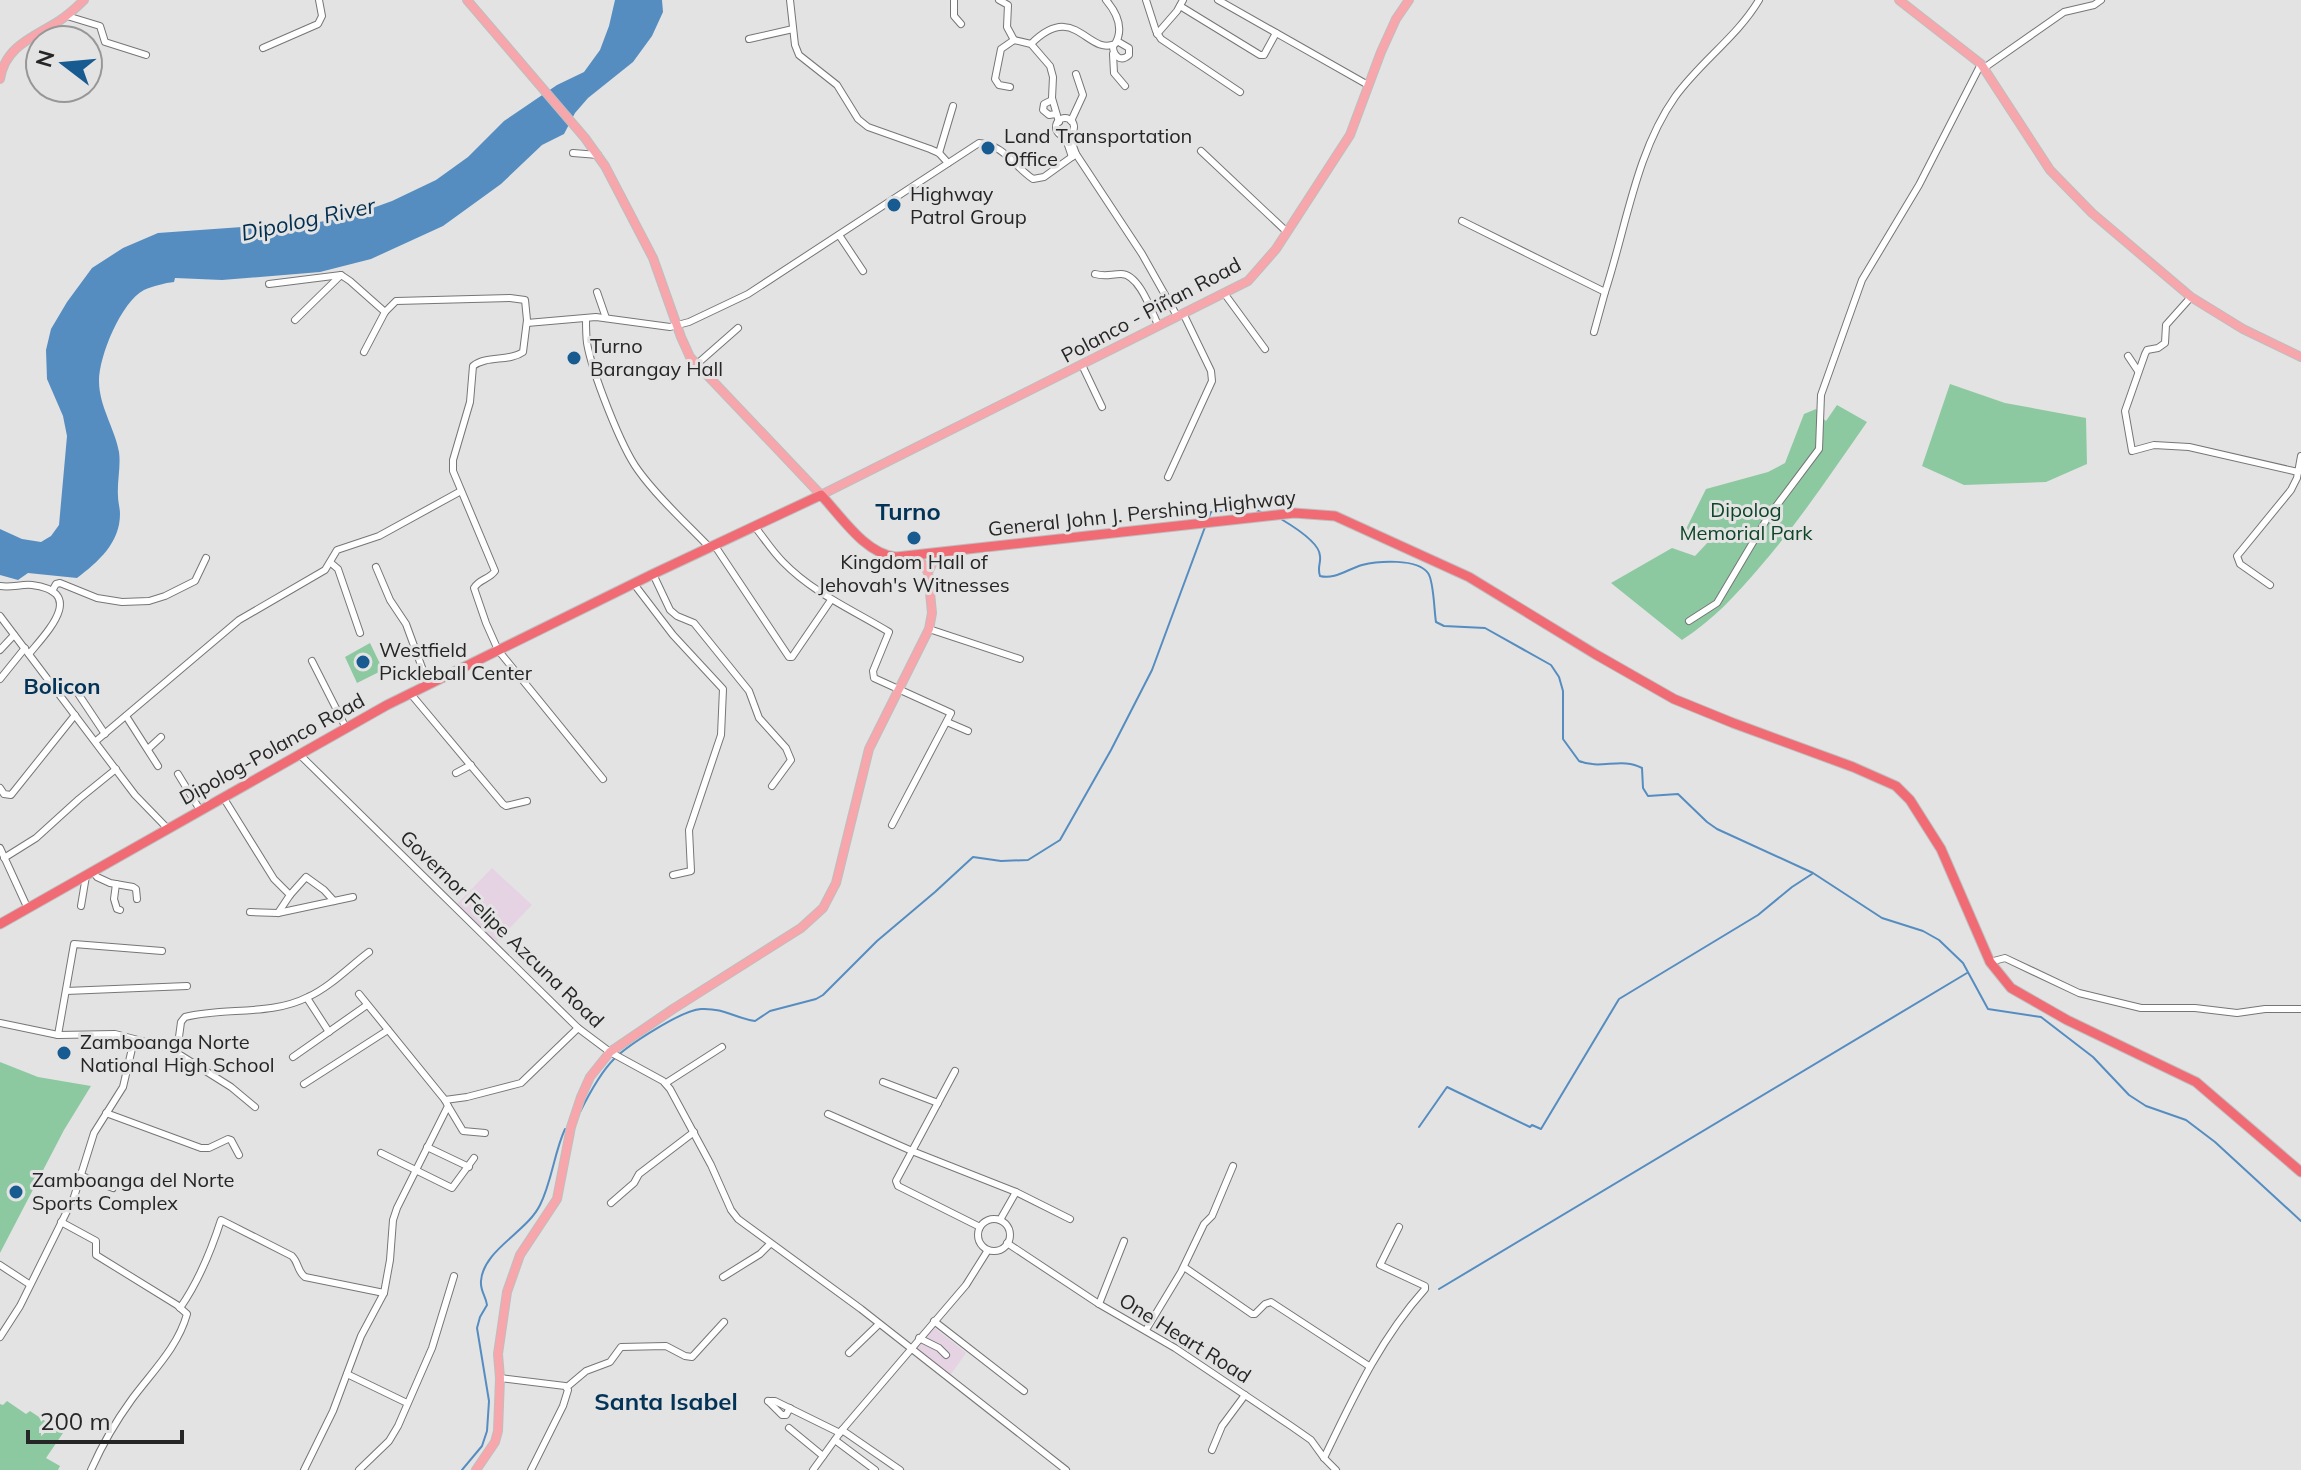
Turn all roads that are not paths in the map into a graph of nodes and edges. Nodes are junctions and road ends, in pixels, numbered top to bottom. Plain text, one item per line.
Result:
1 (84, 0) edge
2 (319, 0) edge
3 (467, 0) edge
4 (790, 0) edge
5 (954, 0) edge
6 (999, 0) edge
7 (1106, 0) edge
8 (1146, 0) edge
9 (1218, 0) edge
10 (1409, 0) edge
11 (1759, 0) edge
12 (1899, 0) edge
13 (2101, 0) edge
14 (1011, 3) edge
15 (1181, 3) edge
16 (67, 16) junction
17 (961, 24) dead end
18 (793, 29) junction
19 (1276, 33) junction
20 (1157, 34) junction
21 (749, 39) dead end
22 (1014, 40) junction
23 (1031, 44) junction
24 (1114, 47) junction
25 (263, 48) dead end
26 (146, 55) dead end
27 (1983, 66) junction
28 (1076, 74) dead end
29 (0, 79) edge
30 (1368, 85) junction
31 (1125, 86) dead end
32 (1010, 87) dead end
33 (1240, 92) dead end
34 (953, 106) dead end
35 (1057, 118) junction
36 (1071, 121) junction
37 (1067, 136) junction
38 (1201, 151) dead end
39 (573, 153) dead end
40 (939, 153) junction
41 (598, 155) junction
42 (1074, 155) junction
43 (948, 163) junction
44 (1462, 221) dead end
45 (1287, 232) junction
46 (839, 235) junction
47 (863, 271) dead end
48 (1095, 274) dead end
49 (341, 275) junction
50 (269, 284) dead end
51 (597, 292) dead end
52 (1605, 292) junction
53 (1224, 293) junction
54 (2191, 297) junction
55 (385, 312) junction
56 (1180, 314) junction
57 (586, 318) junction
58 (606, 318) junction
59 (295, 320) dead end
60 (527, 323) junction
61 (1158, 325) junction
62 (677, 326) junction
63 (738, 328) dead end
64 (1594, 332) dead end
65 (1265, 349) dead end
66 (364, 352) dead end
67 (2128, 356) dead end
68 (2301, 357) edge
69 (697, 364) junction
70 (1082, 365) junction
71 (2138, 371) junction
72 (1102, 407) dead end
73 (2301, 456) edge
74 (2298, 472) junction
75 (1168, 477) dead end
76 (461, 491) junction
77 (821, 495) junction
78 (755, 527) junction
79 (713, 547) junction
80 (938, 553) junction
81 (917, 556) junction
82 (206, 558) dead end
83 (331, 563) junction
84 (376, 567) dead end
85 (928, 572) junction
86 (653, 574) junction
87 (634, 584) junction
88 (2270, 585) dead end
89 (0, 586) edge
90 (52, 591) junction
91 (831, 600) junction
92 (0, 616) edge
93 (1689, 621) dead end
94 (929, 629) junction
95 (360, 633) dead end
96 (14, 635) junction
97 (0, 650) edge
98 (498, 650) junction
99 (27, 651) junction
100 (1020, 659) dead end
101 (312, 661) dead end
102 (0, 679) edge
103 (428, 684) junction
104 (899, 690) junction
105 (77, 692) dead end
106 (410, 693) junction
107 (75, 715) junction
108 (126, 716) junction
109 (947, 722) junction
110 (346, 728) junction
111 (968, 731) dead end
112 (105, 734) junction
113 (161, 737) dead end
114 (96, 741) junction
115 (148, 749) junction
116 (299, 754) junction
117 (471, 765) junction
118 (158, 766) dead end
119 (116, 769) junction
120 (456, 773) dead end
121 (178, 774) dead end
122 (603, 779) dead end
123 (772, 786) dead end
124 (0, 788) edge
125 (223, 797) junction
126 (527, 801) dead end
127 (200, 810) junction
128 (892, 825) dead end
129 (168, 829) junction
130 (0, 848) edge
131 (4, 858) junction
132 (90, 874) junction
133 (673, 875) dead end
134 (116, 884) junction
135 (290, 895) junction
136 (353, 897) dead end
137 (137, 899) dead end
138 (334, 901) junction
139 (81, 906) dead end
140 (28, 909) junction
141 (120, 910) dead end
142 (250, 912) dead end
143 (278, 913) junction
144 (2, 922) edge
145 (162, 951) dead end
146 (369, 952) dead end
147 (1990, 962) junction
148 (187, 986) dead end
149 (66, 991) junction
150 (359, 994) dead end
151 (307, 998) junction
152 (367, 1005) junction
153 (2301, 1009) edge
154 (0, 1023) edge
155 (578, 1028) junction
156 (388, 1030) junction
157 (329, 1032) junction
158 (58, 1035) junction
159 (134, 1040) junction
160 (722, 1047) dead end
161 (177, 1052) junction
162 (616, 1055) junction
163 (293, 1057) dead end
164 (955, 1071) dead end
165 (883, 1082) dead end
166 (666, 1083) junction
167 (304, 1084) dead end
168 (446, 1103) junction
169 (938, 1103) junction
170 (255, 1107) dead end
171 (106, 1113) junction
172 (828, 1114) dead end
173 (694, 1132) junction
174 (485, 1133) dead end
175 (427, 1147) junction
176 (912, 1151) junction
177 (381, 1153) dead end
178 (239, 1155) dead end
179 (474, 1158) dead end
180 (1233, 1166) dead end
181 (469, 1167) junction
182 (415, 1171) junction
183 (2301, 1172) edge
184 (82, 1176) junction
185 (113, 1188) dead end
186 (1016, 1192) junction
187 (611, 1203) dead end
188 (1070, 1219) dead end
189 (1000, 1220) junction
190 (61, 1222) junction
191 (980, 1227) junction
192 (1399, 1227) dead end
193 (1124, 1241) dead end
194 (1007, 1243) junction
195 (770, 1244) junction
196 (988, 1250) junction
197 (0, 1265) edge
198 (1184, 1267) junction
199 (454, 1276) dead end
200 (723, 1277) dead end
201 (29, 1284) junction
202 (384, 1293) junction
203 (1099, 1304) junction
204 (180, 1308) junction
205 (934, 1321) junction
206 (724, 1322) dead end
207 (879, 1324) junction
208 (1146, 1330) junction
209 (0, 1337) edge
210 (919, 1338) junction
211 (909, 1349) junction
212 (849, 1353) dead end
213 (946, 1355) dead end
214 (1369, 1366) junction
215 (347, 1374) junction
216 (500, 1378) junction
217 (567, 1387) junction
218 (1024, 1391) dead end
219 (1245, 1395) junction
220 (407, 1403) junction
221 (790, 1408) dead end
222 (789, 1428) dead end
223 (841, 1431) junction
224 (835, 1440) junction
225 (1212, 1450) dead end
226 (823, 1456) junction
227 (1324, 1458) junction
228 (91, 1470) edge
229 (304, 1470) edge
230 (359, 1470) edge
231 (476, 1470) edge
232 (531, 1470) edge
233 (813, 1470) edge
234 (875, 1470) edge
235 (900, 1470) edge
236 (1066, 1470) edge
237 (1336, 1470) edge

1 - 16 main road
2 - 25 street
3 - 41 main road, General John J. Pershing Highway
4 - 18 street
5 - 17 street
6 - 14 street
7 - 24 street
8 - 20 street
9 - 19 street
10 - 30 main road, Polanco - Piñan Road
11 - 52 street
12 - 27 main road
13 - 27 street
14 - 22 street
15 - 19 street
15 - 20 street
16 - 26 street
16 - 29 main road
18 - 21 street
18 - 40 street
19 - 30 street
20 - 33 street
22 - 23 street
22 - 32 street
23 - 24 street
23 - 35 street
24 - 31 street
27 - 54 main road
27 - 93 street
28 - 36 street
30 - 45 main road, Polanco - Piñan Road
34 - 40 street
35 - 36 street
35 - 37 street
36 - 37 street
37 - 42 street
38 - 45 street
39 - 41 street
40 - 43 street
41 - 62 main road, General John J. Pershing Highway
42 - 43 street
42 - 56 street
43 - 46 street
44 - 52 street
45 - 53 main road, Polanco - Piñan Road
46 - 47 street
46 - 62 street
48 - 61 street
49 - 50 street
49 - 55 street
49 - 59 street
51 - 58 street
52 - 64 street
53 - 56 main road, Polanco - Piñan Road
53 - 65 street
54 - 68 main road
54 - 71 street
55 - 60 street
55 - 66 street
56 - 61 main road, Polanco - Piñan Road
56 - 75 street
57 - 58 street
57 - 60 street
57 - 79 street
58 - 62 street
60 - 76 street
61 - 70 main road, Polanco - Piñan Road
62 - 69 main road, General John J. Pershing Highway
63 - 69 street
67 - 71 street
69 - 77 main road, General John J. Pershing Highway
70 - 72 street
70 - 77 main road, Polanco - Piñan Road
71 - 74 street
73 - 74 street
74 - 88 street
76 - 83 street
76 - 98 street
77 - 78 highway, Dipolog-Polanco Road
77 - 81 highway, General John J. Pershing Highway
78 - 79 highway, Dipolog-Polanco Road
78 - 91 street
79 - 86 highway, Dipolog-Polanco Road
79 - 91 street
80 - 81 highway, General John J. Pershing Highway
80 - 85 main road
80 - 147 highway, General John J. Pershing Highway
81 - 85 main road
82 - 90 street
83 - 95 street
83 - 108 street
84 - 103 street
85 - 94 main road
86 - 87 highway, Dipolog-Polanco Road
86 - 123 street
87 - 98 highway, Dipolog-Polanco Road
87 - 133 street
89 - 90 street
90 - 99 street
91 - 104 street
92 - 96 street
94 - 100 street
94 - 104 main road
96 - 97 street
96 - 99 street
98 - 103 highway, Dipolog-Polanco Road
98 - 122 street
99 - 102 street
99 - 107 street
101 - 110 street
103 - 106 highway, Dipolog-Polanco Road
104 - 109 street
104 - 162 main road
105 - 112 street
106 - 110 highway, Dipolog-Polanco Road
106 - 117 street
107 - 114 street
107 - 124 street
108 - 112 street
108 - 115 street
109 - 111 street
109 - 128 street
110 - 116 highway, Dipolog-Polanco Road
112 - 114 street
113 - 115 street
114 - 119 street
115 - 118 street
116 - 125 highway, Dipolog-Polanco Road
116 - 155 street, Governor Felipe Azcuna Road
117 - 120 street
117 - 126 street
119 - 129 street
119 - 131 street
121 - 127 street
125 - 127 highway, Dipolog-Polanco Road
125 - 135 street
127 - 129 highway, Dipolog-Polanco Road
129 - 132 highway, Dipolog-Polanco Road
130 - 131 street
131 - 140 street
132 - 134 street
132 - 139 street
132 - 140 highway, Dipolog-Polanco Road
134 - 137 street
134 - 141 street
135 - 138 street
135 - 143 street
136 - 138 street
138 - 143 street
140 - 144 highway, Dipolog-Polanco Road
142 - 143 street
145 - 149 street
146 - 151 street
147 - 153 street
147 - 183 highway, General John J. Pershing Highway
148 - 149 street
149 - 158 street
150 - 152 street
151 - 157 street
151 - 161 street
152 - 156 street
152 - 157 street
154 - 158 street
155 - 162 street, Governor Felipe Azcuna Road
155 - 168 street
156 - 167 street
156 - 168 street
157 - 163 street
158 - 159 street
159 - 161 street
159 - 171 street
160 - 166 street
161 - 170 street
162 - 166 street, Governor Felipe Azcuna Road
162 - 216 main road
164 - 169 street
165 - 169 street
166 - 173 street
168 - 174 street
168 - 175 street
169 - 176 street
171 - 178 street
171 - 184 street
172 - 176 street
173 - 187 street
173 - 195 street
175 - 181 street
175 - 182 street
176 - 186 street
176 - 191 street
177 - 182 street
179 - 181 street
180 - 198 street
181 - 182 street
182 - 202 street
184 - 185 street
184 - 190 street
186 - 188 street
186 - 189 street
189 - 191 street
189 - 194 street
190 - 201 street
190 - 204 street
191 - 196 street
192 - 214 street
193 - 203 street
194 - 196 street
194 - 203 street, One Heart Road
195 - 200 street
195 - 207 street
196 - 205 street
197 - 201 street
198 - 208 street
198 - 214 street
199 - 220 street
201 - 209 street
202 - 204 street
202 - 215 street
203 - 208 street, One Heart Road
204 - 228 street
205 - 210 street
205 - 218 street
206 - 217 street
207 - 211 street
207 - 212 street
208 - 219 street, One Heart Road
210 - 211 street
210 - 213 street
211 - 223 street
211 - 236 street
214 - 227 street
215 - 220 street
215 - 229 street
216 - 217 street
216 - 231 main road
217 - 232 street
219 - 225 street
219 - 227 street, One Heart Road
220 - 230 street
221 - 223 street
222 - 226 street
223 - 224 street
223 - 235 street
224 - 226 street
224 - 234 street
226 - 233 street
227 - 237 street, One Heart Road

